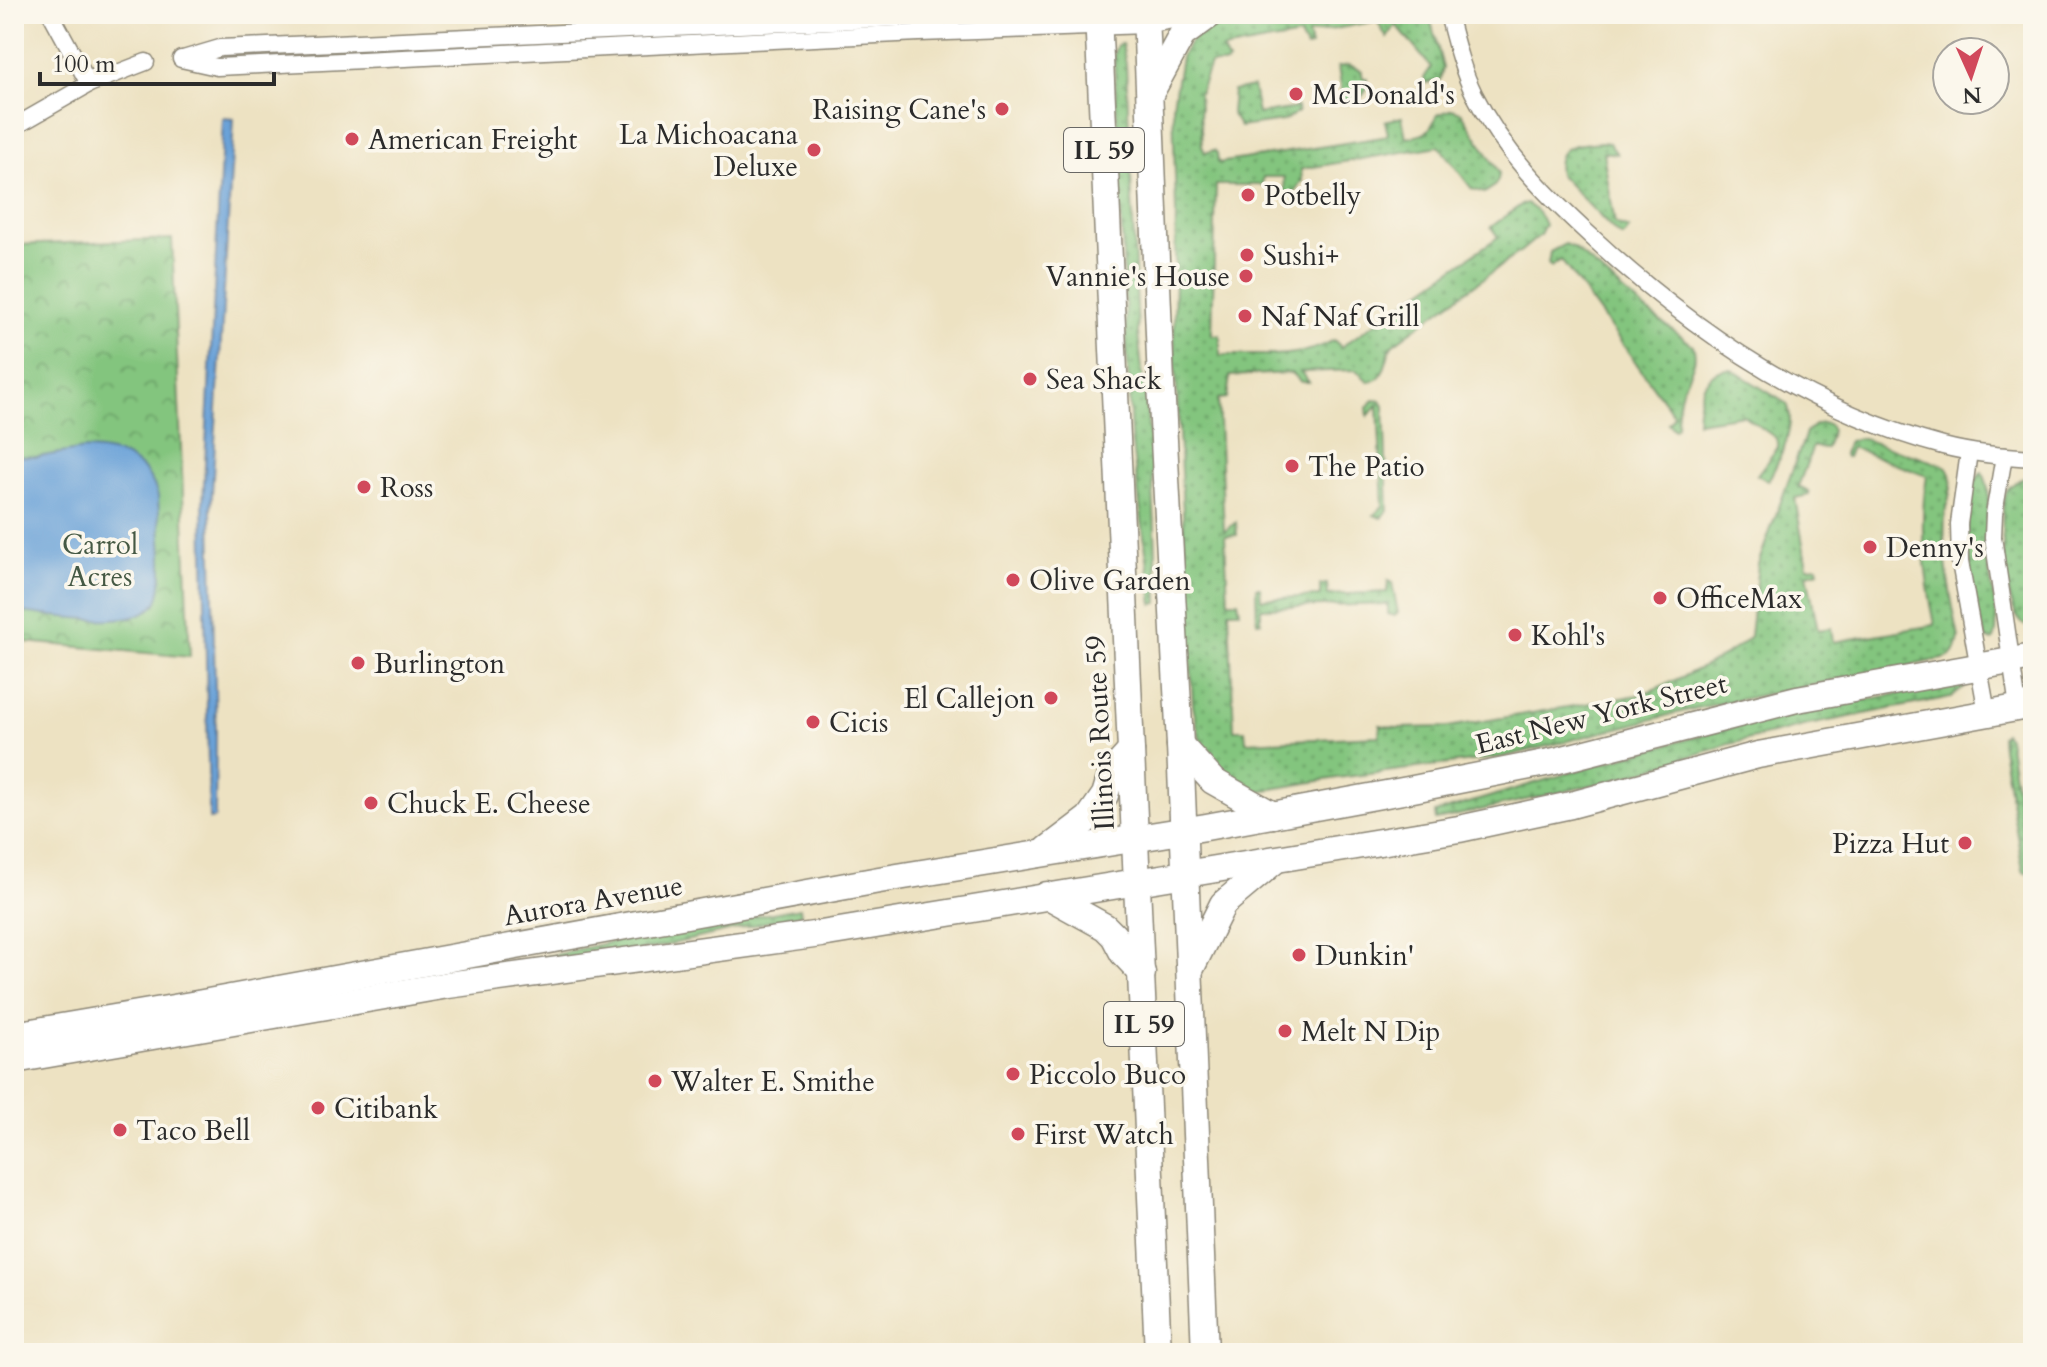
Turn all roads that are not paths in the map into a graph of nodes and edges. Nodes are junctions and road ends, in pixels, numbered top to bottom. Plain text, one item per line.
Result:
1 (51, 14) edge
2 (916, 14) edge
3 (1210, 14) edge
4 (1448, 14) edge
5 (1098, 20) edge
6 (1146, 20) edge
7 (146, 62) dead end
8 (89, 84) junction
9 (1149, 95) junction
10 (14, 127) edge
11 (1969, 452) junction
12 (2004, 456) junction
13 (2033, 458) edge
14 (2022, 659) edge
15 (1978, 666) junction
16 (2026, 706) edge
17 (1987, 713) junction
18 (1180, 745) junction
19 (1131, 751) junction
20 (1273, 815) junction
21 (1184, 831) junction
22 (1136, 838) junction
23 (1044, 852) junction
24 (1275, 860) junction
25 (1186, 875) junction
26 (1138, 883) junction
27 (1047, 895) junction
28 (1189, 971) junction
29 (1142, 973) junction
30 (14, 1035) edge
31 (14, 1060) edge
32 (1158, 1353) edge
33 (1205, 1353) edge

1 - 8 street
2 - 5 street
3 - 6 street
3 - 9 main road
4 - 11 street
5 - 6 street
5 - 19 main road, Illinois Route 59 / IL 59
6 - 9 main road, IL 59
7 - 8 street
8 - 10 street
9 - 18 main road, IL 59
11 - 12 street
11 - 15 street
12 - 13 street
12 - 14 street
14 - 15 main road, East New York Street
14 - 16 street
15 - 17 street
15 - 20 main road, East New York Street
16 - 17 main road
17 - 24 main road
18 - 20 main road
18 - 21 main road, IL 59
19 - 22 main road, Illinois Route 59 / IL 59
19 - 23 main road
20 - 21 main road, East New York Street
21 - 22 main road, Aurora Avenue
21 - 25 main road, IL 59
22 - 23 main road, Aurora Avenue
22 - 26 main road, Illinois Route 59 / IL 59
23 - 30 main road, Aurora Avenue
24 - 25 main road
24 - 28 main road
25 - 26 main road
25 - 28 main road, IL 59
26 - 27 main road
26 - 29 main road, Illinois Route 59 / IL 59
27 - 29 main road
27 - 31 main road
28 - 33 main road, IL 59
29 - 32 main road, Illinois Route 59 / IL 59

